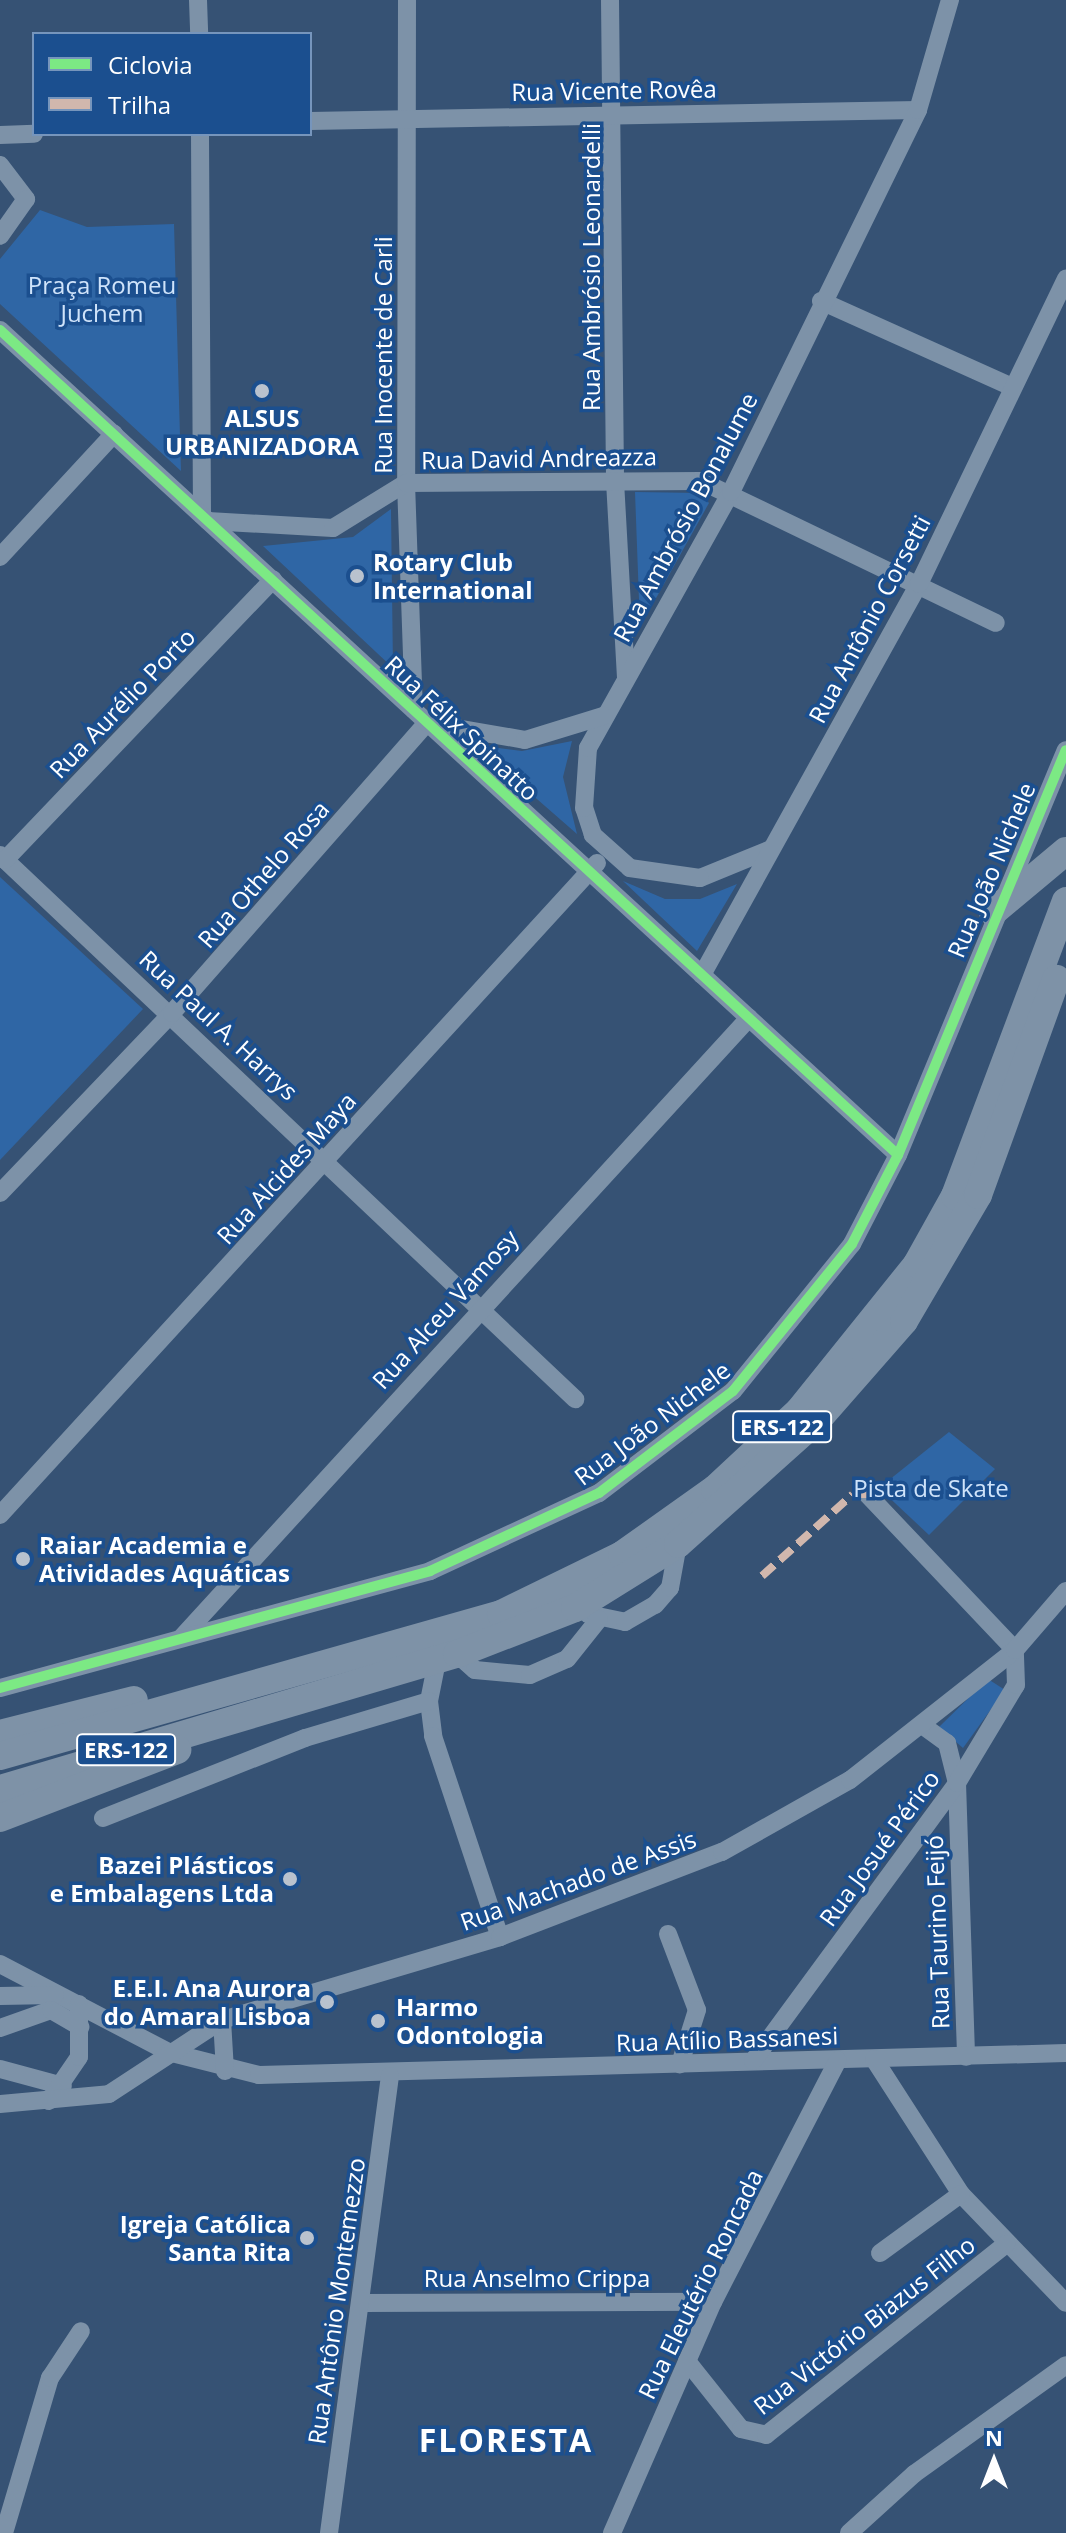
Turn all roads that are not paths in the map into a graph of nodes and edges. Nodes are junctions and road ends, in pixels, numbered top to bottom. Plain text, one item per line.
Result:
1 (198, 0) edge
2 (407, 0) edge
3 (610, 0) edge
4 (950, 0) edge
5 (199, 32) edge
6 (918, 110) junction
7 (615, 114) junction
8 (408, 116) junction
9 (312, 121) edge
10 (32, 134) edge
11 (0, 135) edge
12 (200, 136) edge
13 (0, 165) edge
14 (0, 236) edge
15 (1066, 278) edge
16 (821, 301) junction
17 (0, 330) edge
18 (1012, 387) junction
19 (114, 434) junction
20 (615, 481) junction
21 (406, 483) junction
22 (731, 492) junction
23 (205, 518) junction
24 (0, 557) edge
25 (273, 580) junction
26 (919, 584) junction
27 (996, 623) dead end
28 (626, 678) junction
29 (421, 716) junction
30 (603, 716) junction
31 (1066, 750) edge
32 (771, 849) junction
33 (1066, 851) edge
34 (607, 852) junction
35 (3, 857) edge
36 (589, 871) junction
37 (1066, 901) edge
38 (993, 912) junction
39 (1066, 952) edge
40 (702, 975) junction
41 (172, 1013) junction
42 (749, 1018) junction
43 (898, 1155) junction
44 (326, 1160) junction
45 (0, 1193) edge
46 (481, 1303) junction
47 (575, 1399) dead end
48 (867, 1494) dead end
49 (0, 1515) edge
50 (678, 1544) junction
51 (1066, 1591) edge
52 (587, 1614) junction
53 (181, 1638) junction
54 (1015, 1650) junction
55 (447, 1658) junction
56 (0, 1688) edge
57 (250, 1698) junction
58 (429, 1701) junction
59 (922, 1725) junction
60 (0, 1734) edge
61 (0, 1756) edge
62 (957, 1783) junction
63 (0, 1789) edge
64 (0, 1818) edge
65 (103, 1818) dead end
66 (668, 1934) dead end
67 (500, 1937) junction
68 (0, 1964) edge
69 (0, 1996) edge
70 (70, 2000) junction
71 (222, 2020) junction
72 (81, 2027) junction
73 (0, 2028) edge
74 (168, 2052) junction
75 (1066, 2053) edge
76 (966, 2057) junction
77 (874, 2059) junction
78 (838, 2060) junction
79 (753, 2061) junction
80 (680, 2064) junction
81 (0, 2069) edge
82 (225, 2071) junction
83 (390, 2076) junction
84 (63, 2086) junction
85 (49, 2101) junction
86 (0, 2104) edge
87 (961, 2194) junction
88 (1006, 2244) junction
89 (880, 2253) dead end
90 (713, 2302) junction
91 (362, 2303) junction
92 (1066, 2303) edge
93 (81, 2331) dead end
94 (687, 2361) junction
95 (1066, 2365) edge
96 (4, 2533) edge
97 (329, 2533) edge
98 (612, 2533) edge
99 (849, 2533) edge

1 - 5 street
2 - 8 street, Rua Inocente de Carli
3 - 7 street, Rua Ambrósio Leonardelli
4 - 6 street, Rua Ambrósio Bonalume
6 - 7 street, Rua Vicente Rovêa
6 - 16 street, Rua Ambrósio Bonalume
7 - 8 street, Rua Vicente Rovêa
7 - 20 street, Rua Ambrósio Leonardelli
8 - 9 street, Rua Vicente Rovêa
8 - 21 street, Rua Inocente de Carli
10 - 11 street
12 - 23 street
13 - 14 street
15 - 18 street, Rua Antônio Corsetti
16 - 18 street
16 - 22 street, Rua Ambrósio Bonalume
17 - 19 street, Rua Félix Spinatto
18 - 26 street, Rua Antônio Corsetti
19 - 23 street, Rua Félix Spinatto
19 - 24 street
20 - 21 street, Rua David Andreazza
20 - 22 street, Rua David Andreazza
20 - 28 street, Rua Ambrósio Leonardelli
21 - 23 street, Rua David Andreazza
21 - 29 street, Rua Inocente de Carli
22 - 26 street, Rua David Andreazza
22 - 28 street, Rua Ambrósio Bonalume
23 - 25 street, Rua Félix Spinatto
25 - 29 street, Rua Félix Spinatto
25 - 35 street, Rua Aurélio Porto
26 - 27 street, Rua David Andreazza
26 - 32 street, Rua Antônio Corsetti
28 - 30 street, Rua Ambrósio Bonalume
29 - 30 street
29 - 36 street, Rua Félix Spinatto
29 - 41 street, Rua Othelo Rosa
30 - 34 street, Rua Ambrósio Bonalume
31 - 38 street, Rua João Nichele
32 - 34 street
32 - 40 street, Rua Antônio Corsetti
33 - 38 highway
34 - 36 street, Rua Alcides Maya
35 - 41 street, Rua Paul A. Harrys
36 - 40 street, Rua Félix Spinatto
36 - 44 street, Rua Alcides Maya
37 - 57 highway, ERS-122
38 - 43 street, Rua João Nichele
39 - 50 highway, ERS-122
40 - 42 street, Rua Félix Spinatto
41 - 44 street, Rua Paul A. Harrys
41 - 45 street, Rua Othelo Rosa
42 - 43 street, Rua Félix Spinatto
42 - 46 street, Rua Alceu Vamosy
43 - 53 street, Rua João Nichele
44 - 46 street, Rua Paul A. Harrys
44 - 49 street, Rua Alcides Maya
46 - 47 street, Rua Paul A. Harrys
46 - 53 street, Rua Alceu Vamosy
48 - 54 street
50 - 52 highway, ERS-122
50 - 52 street
51 - 54 street, Rua Machado de Assis
52 - 55 highway, ERS-122
52 - 55 street
53 - 56 street, Rua João Nichele
54 - 59 street, Rua Machado de Assis
54 - 62 street, Rua Josué Périco
55 - 57 highway, ERS-122
55 - 58 street
57 - 60 highway
57 - 61 highway, ERS-122
57 - 63 highway, ERS-122
57 - 64 highway
58 - 65 street
58 - 67 street
59 - 62 street, Rua Taurino Feijó
59 - 67 street, Rua Machado de Assis
62 - 76 street, Rua Taurino Feijó
62 - 79 street, Rua Josué Périco
66 - 80 street
67 - 71 street, Rua Machado de Assis
68 - 70 street
69 - 70 street
70 - 72 street
70 - 74 street
71 - 74 street, Rua Machado de Assis
71 - 82 street
72 - 73 street
72 - 84 street
74 - 82 street, Rua Atílio Bassanesi
74 - 85 street, Rua Machado de Assis
75 - 76 street, Rua Atílio Bassanesi
76 - 77 street, Rua Atílio Bassanesi
77 - 78 street, Rua Atílio Bassanesi
77 - 87 street
78 - 79 street, Rua Atílio Bassanesi
78 - 90 street, Rua Eleutério Roncada
79 - 80 street, Rua Atílio Bassanesi
80 - 83 street, Rua Atílio Bassanesi
81 - 84 street
82 - 83 street, Rua Atílio Bassanesi
83 - 91 street, Rua Antônio Montemezzo
84 - 85 street
85 - 86 street, Rua Machado de Assis
87 - 88 street
87 - 89 street
88 - 92 street
88 - 94 street, Rua Victório Biazus Filho
90 - 91 street, Rua Anselmo Crippa
90 - 94 street, Rua Eleutério Roncada
91 - 97 street, Rua Antônio Montemezzo
93 - 96 street
94 - 98 street, Rua Eleutério Roncada
95 - 99 street

